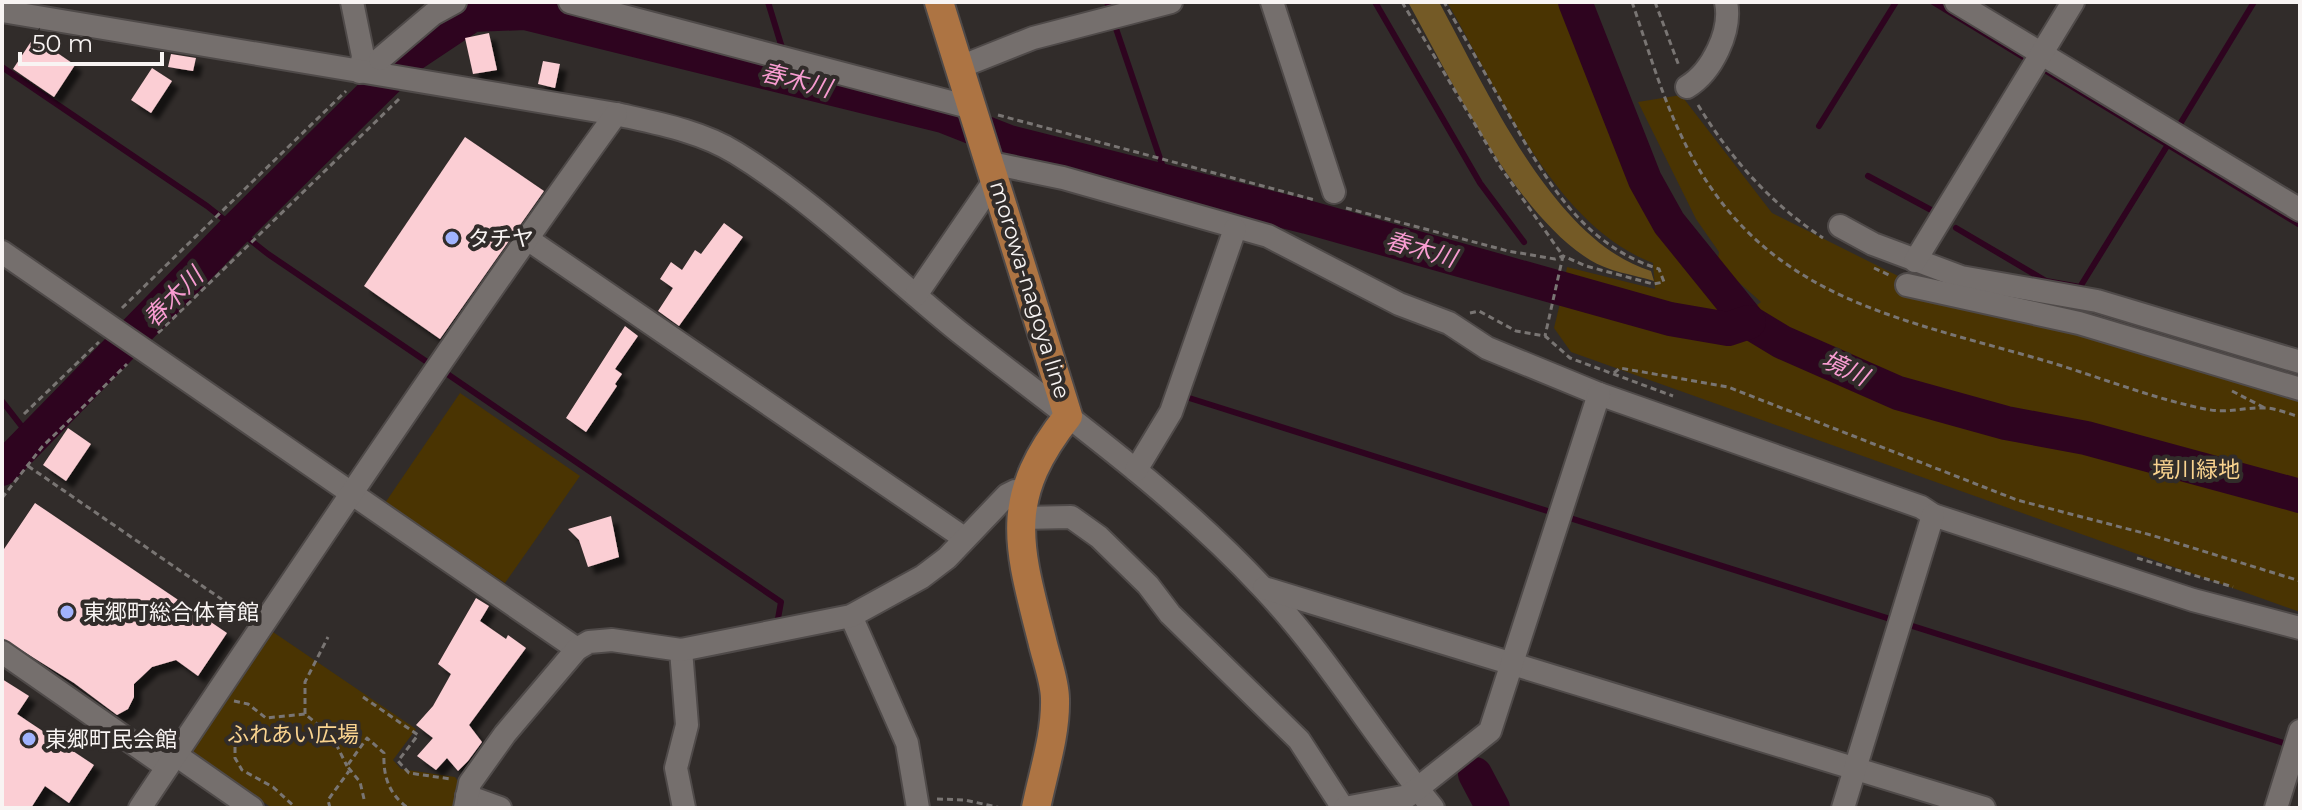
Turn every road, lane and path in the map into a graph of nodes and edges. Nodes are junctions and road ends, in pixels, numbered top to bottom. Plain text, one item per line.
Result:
1 (352, 2) edge
2 (455, 2) edge
3 (570, 2) edge
4 (939, 2) edge
5 (1171, 2) edge
6 (1272, 2) edge
7 (1402, 2) edge
8 (1444, 2) edge
9 (1655, 2) edge
10 (1726, 2) edge
11 (1956, 2) edge
12 (2073, 2) edge
13 (609, 7) edge
14 (2, 11) edge
15 (2041, 54) junction
16 (960, 67) junction
17 (368, 68) junction
18 (412, 82) junction
19 (1687, 87) junction
20 (974, 112) junction
21 (616, 114) junction
22 (992, 167) junction
23 (1334, 192) dead end
24 (2300, 210) edge
25 (1235, 229) junction
26 (1833, 233) joint
27 (526, 238) junction
28 (2, 252) edge
29 (1915, 261) junction
30 (1649, 266) dead end
31 (1871, 267) dead end
32 (1907, 285) joint
33 (916, 295) junction
34 (1449, 323) junction
35 (110, 329) junction
36 (1545, 336) junction
37 (139, 348) junction
38 (2300, 362) edge
39 (1614, 373) junction
40 (2300, 389) edge
41 (1599, 394) junction
42 (1685, 401) dead end
43 (24, 414) dead end
44 (1068, 416) junction
45 (28, 465) junction
46 (1136, 470) junction
47 (351, 496) junction
48 (2, 498) edge
49 (1023, 505) junction
50 (1933, 515) junction
51 (964, 538) junction
52 (2124, 554) dead end
53 (2300, 581) edge
54 (1263, 588) junction
55 (2241, 590) dead end
56 (851, 616) junction
57 (262, 627) junction
58 (2300, 628) edge
59 (328, 637) dead end
60 (577, 649) junction
61 (681, 650) junction
62 (2, 652) edge
63 (1514, 662) junction
64 (363, 697) dead end
65 (222, 698) dead end
66 (305, 714) junction
67 (2300, 731) edge
68 (235, 747) dead end
69 (172, 761) junction
70 (348, 768) junction
71 (1856, 768) junction
72 (1416, 788) junction
73 (467, 796) edge
74 (364, 799) dead end
75 (918, 805) edge
76 (140, 808) edge
77 (252, 808) edge
78 (296, 808) edge
79 (330, 808) edge
80 (408, 808) edge
81 (500, 808) edge
82 (684, 808) edge
83 (1001, 808) edge
84 (1036, 808) edge
85 (1344, 808) edge
86 (1433, 808) edge
87 (1843, 808) edge
88 (1984, 808) edge
89 (2276, 808) edge

1 - 17 street
2 - 17 street
3 - 13 street
4 - 16 main road, morowa-nagoya line
5 - 16 street
6 - 23 street
7 - 36 path
8 - 30 path
9 - 19 path
10 - 19 street
11 - 15 street
12 - 15 street
13 - 20 street
14 - 17 street
15 - 24 street
15 - 29 street
16 - 20 main road, morowa-nagoya line
17 - 18 street
17 - 35 path
18 - 21 street
18 - 37 path
19 - 26 path
20 - 22 main road, morowa-nagoya line
21 - 27 street
21 - 33 street
22 - 25 street
22 - 33 street
22 - 44 main road, morowa-nagoya line
25 - 34 street
25 - 46 street
26 - 29 street
27 - 47 street
27 - 51 street
28 - 35 street
29 - 38 street
31 - 32 path
32 - 40 street
33 - 44 street
34 - 36 path
34 - 41 street
35 - 37 street
35 - 43 path
36 - 39 path
37 - 45 path
37 - 47 street
39 - 42 path
39 - 53 path
41 - 50 street
41 - 63 street
44 - 46 street
44 - 49 main road, morowa-nagoya line
45 - 48 path
45 - 57 path
46 - 54 street
47 - 57 street
47 - 60 street
49 - 51 street
49 - 84 main road, morowa-nagoya line
49 - 85 street
50 - 58 street
50 - 71 street
51 - 56 street
52 - 55 path
54 - 63 street
54 - 72 street
56 - 61 street
56 - 75 street
57 - 69 street
59 - 66 path
60 - 61 street
60 - 73 street
61 - 82 street
62 - 69 street
63 - 71 street
63 - 72 street
64 - 73 path
65 - 66 path
66 - 70 path
67 - 89 street
68 - 78 path
69 - 76 street
69 - 77 street
70 - 74 path
70 - 79 path
70 - 80 path
71 - 87 street
71 - 88 street
72 - 85 street
72 - 86 street
73 - 81 street
75 - 83 path

